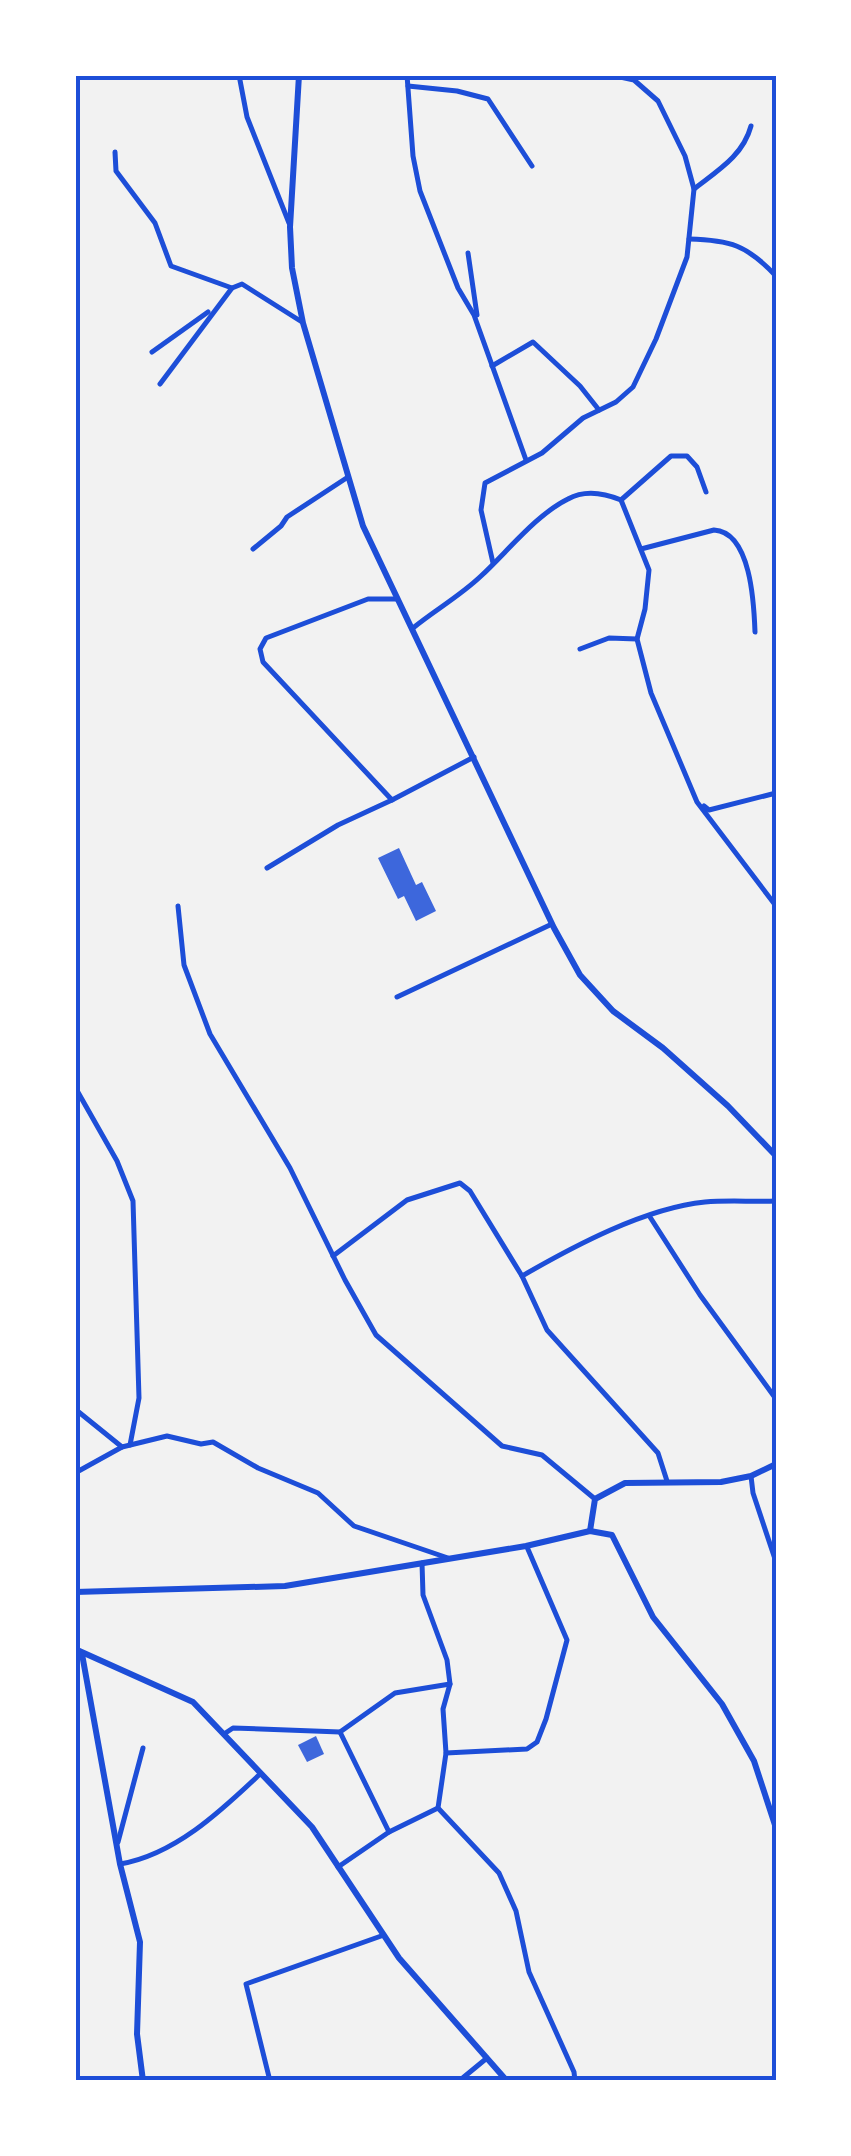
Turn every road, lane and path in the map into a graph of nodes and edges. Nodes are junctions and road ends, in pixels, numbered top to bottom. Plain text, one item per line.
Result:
1 (239, 75) edge
2 (298, 75) edge
3 (407, 75) edge
4 (611, 75) edge
5 (408, 86) junction
6 (751, 126) dead end
7 (115, 152) dead end
8 (532, 166) dead end
9 (694, 189) junction
10 (290, 227) junction
11 (688, 239) junction
12 (468, 253) dead end
13 (776, 276) edge
14 (232, 288) junction
15 (214, 308) junction
16 (303, 323) junction
17 (478, 328) junction
18 (152, 352) dead end
19 (492, 366) junction
20 (160, 384) dead end
21 (599, 410) junction
22 (526, 460) junction
23 (348, 477) junction
24 (706, 492) dead end
25 (620, 500) junction
26 (253, 549) dead end
27 (642, 549) junction
28 (493, 563) junction
29 (396, 599) junction
30 (413, 628) junction
31 (755, 632) dead end
32 (637, 639) junction
33 (580, 650) dead end
34 (474, 757) junction
35 (776, 793) edge
36 (392, 800) junction
37 (698, 802) junction
38 (266, 868) dead end
39 (178, 906) dead end
40 (776, 906) edge
41 (552, 924) junction
42 (397, 996) dead end
43 (75, 1087) edge
44 (776, 1156) edge
45 (776, 1201) edge
46 (650, 1217) junction
47 (333, 1256) junction
48 (522, 1276) junction
49 (776, 1399) edge
50 (75, 1409) edge
51 (126, 1446) junction
52 (776, 1464) edge
53 (75, 1473) edge
54 (750, 1476) junction
55 (667, 1481) junction
56 (594, 1499) junction
57 (590, 1531) junction
58 (526, 1546) junction
59 (448, 1558) junction
60 (776, 1562) edge
61 (422, 1563) junction
62 (75, 1592) edge
63 (78, 1651) edge
64 (450, 1684) junction
65 (340, 1732) junction
66 (224, 1734) junction
67 (144, 1748) dead end
68 (446, 1752) junction
69 (259, 1775) junction
70 (438, 1808) junction
71 (776, 1828) edge
72 (389, 1832) junction
73 (117, 1845) junction
74 (120, 1864) junction
75 (338, 1867) junction
76 (384, 1935) junction
77 (487, 2058) junction
78 (143, 2081) edge
79 (270, 2081) edge
80 (459, 2081) edge
81 (508, 2081) edge
82 (575, 2081) edge

1 - 10 street
2 - 10 street
3 - 5 street
4 - 9 street
5 - 8 street
5 - 17 street
6 - 9 street
7 - 14 street
9 - 11 street
10 - 16 street
11 - 13 street
11 - 21 street
12 - 17 street
14 - 15 street
14 - 16 street
15 - 18 street
15 - 20 street
16 - 23 street
17 - 19 street
19 - 21 street
19 - 22 street
21 - 22 street
22 - 28 street
23 - 26 street
23 - 29 street
24 - 25 street
25 - 27 street
25 - 28 street
27 - 31 street
27 - 32 street
28 - 30 street
29 - 30 street
29 - 36 street
30 - 34 street
32 - 33 street
32 - 37 street
34 - 36 street
34 - 41 street
35 - 37 street
36 - 38 street
37 - 40 street
39 - 47 street
41 - 42 street
41 - 44 street
43 - 51 street
45 - 46 street
46 - 48 street
46 - 49 street
47 - 48 street
47 - 56 street
48 - 55 street
50 - 51 street
51 - 53 street
51 - 59 street
52 - 54 street
54 - 55 street
54 - 60 street
55 - 56 street
56 - 57 street
57 - 58 street
57 - 71 street
58 - 59 street
58 - 68 street
59 - 61 street
61 - 62 street
61 - 64 street
63 - 66 street
63 - 73 street
64 - 65 street
64 - 68 street
65 - 66 street
65 - 72 street
66 - 69 street
67 - 73 street
68 - 70 street
69 - 74 street
69 - 75 street
70 - 72 street
70 - 82 street
72 - 75 street
73 - 74 street
74 - 78 street
75 - 76 street
76 - 77 street
76 - 79 street
77 - 80 street
77 - 81 street

